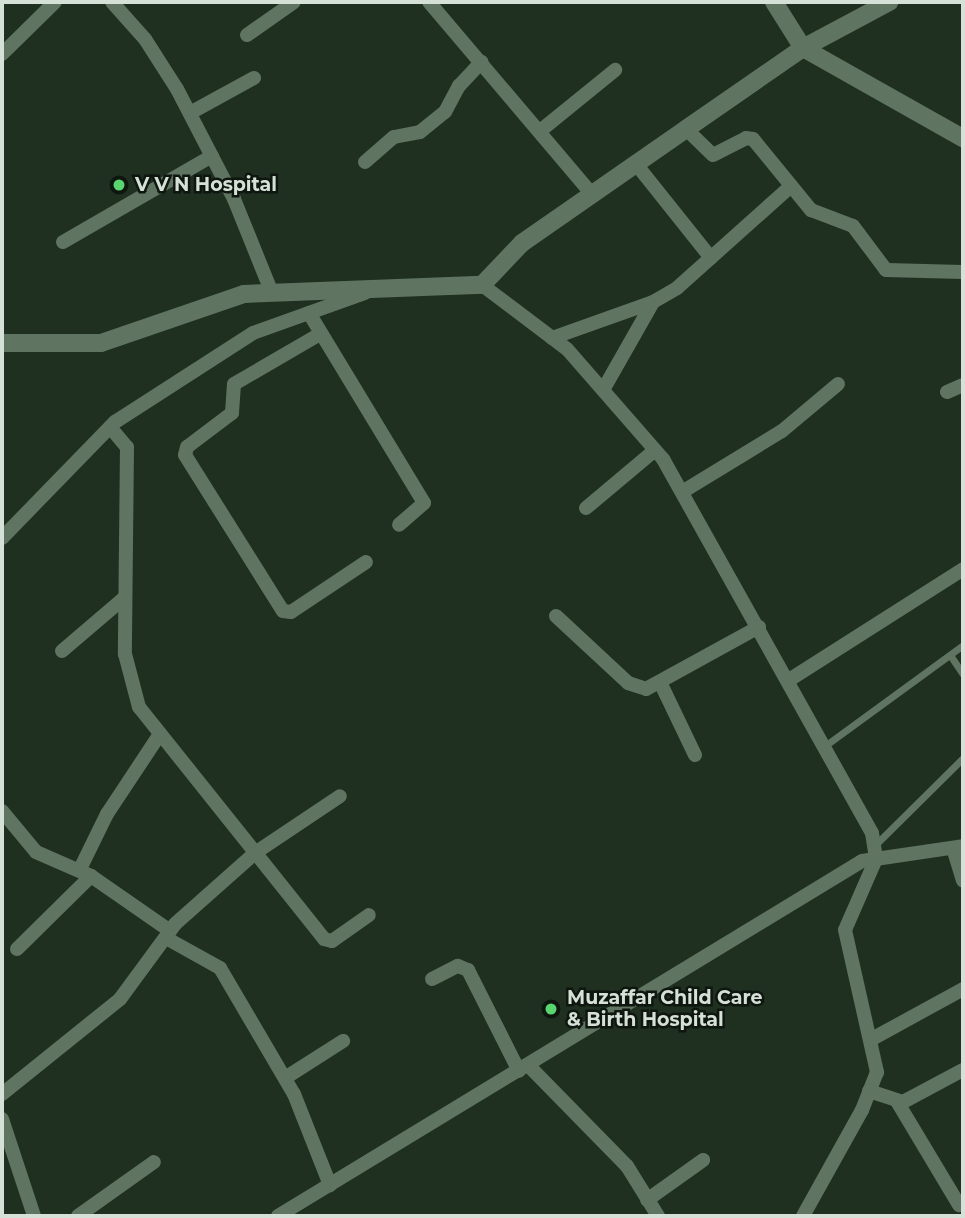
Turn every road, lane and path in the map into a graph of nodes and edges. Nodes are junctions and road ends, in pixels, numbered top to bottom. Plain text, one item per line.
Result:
1 (55, 2) edge
2 (112, 2) edge
3 (294, 2) edge
4 (429, 2) edge
5 (774, 2) edge
6 (889, 2) edge
7 (247, 35) dead end
8 (803, 48) junction
9 (2, 54) edge
10 (481, 62) junction
11 (615, 70) dead end
12 (254, 78) dead end
13 (190, 113) junction
14 (686, 129) junction
15 (540, 131) junction
16 (963, 138) edge
17 (212, 156) junction
18 (365, 162) dead end
19 (636, 164) junction
20 (791, 186) junction
21 (593, 194) junction
22 (63, 242) dead end
23 (711, 258) junction
24 (963, 272) edge
25 (482, 285) junction
26 (376, 289) junction
27 (272, 292) junction
28 (653, 302) junction
29 (309, 313) junction
30 (320, 334) junction
31 (552, 338) junction
32 (2, 343) edge
33 (838, 384) dead end
34 (963, 385) edge
35 (603, 390) junction
36 (947, 391) dead end
37 (110, 426) junction
38 (655, 450) junction
39 (682, 492) junction
40 (586, 508) dead end
41 (399, 525) dead end
42 (2, 538) edge
43 (366, 562) dead end
44 (963, 569) edge
45 (124, 598) junction
46 (556, 616) dead end
47 (759, 627) junction
48 (963, 645) edge
49 (62, 651) dead end
50 (950, 655) junction
51 (963, 674) edge
52 (789, 680) junction
53 (660, 681) junction
54 (160, 734) junction
55 (826, 745) junction
56 (695, 755) dead end
57 (963, 758) edge
58 (340, 796) dead end
59 (2, 811) edge
60 (958, 847) edge
61 (875, 852) junction
62 (255, 853) junction
63 (86, 873) junction
64 (963, 880) edge
65 (369, 915) dead end
66 (168, 934) junction
67 (17, 949) dead end
68 (432, 979) dead end
69 (963, 989) edge
70 (870, 1040) junction
71 (342, 1041) dead end
72 (524, 1068) junction
73 (963, 1070) edge
74 (285, 1078) junction
75 (869, 1091) junction
76 (2, 1094) edge
77 (898, 1103) junction
78 (2, 1119) edge
79 (703, 1160) dead end
80 (154, 1162) dead end
81 (330, 1185) junction
82 (647, 1200) junction
83 (959, 1205) dead end
84 (34, 1216) edge
85 (79, 1216) edge
86 (278, 1216) edge
87 (657, 1216) edge
88 (803, 1216) edge

1 - 9 street
2 - 13 street
3 - 7 street
4 - 10 street
5 - 8 street
6 - 8 street
8 - 14 street
8 - 16 street
10 - 15 street
10 - 18 street
11 - 15 street
12 - 13 street
13 - 17 street
14 - 19 street
14 - 20 street
15 - 21 street
17 - 22 street
17 - 27 street
19 - 21 street
19 - 23 street
20 - 23 street
20 - 24 street
21 - 25 street
23 - 28 street
25 - 26 street
25 - 31 street
26 - 27 street
26 - 29 street
27 - 32 street
28 - 31 street
28 - 35 street
29 - 30 street
29 - 37 street
30 - 41 street
30 - 43 street
31 - 35 street
33 - 39 street
34 - 36 street
35 - 38 street
37 - 42 street
37 - 45 street
38 - 39 street
38 - 40 street
39 - 47 street
44 - 52 street
45 - 49 street
45 - 54 street
46 - 53 street
47 - 52 street
47 - 53 street
48 - 50 lane
50 - 51 lane
50 - 55 lane
52 - 55 street
53 - 56 street
54 - 62 street
54 - 63 street
55 - 61 street
57 - 61 lane
58 - 62 street
59 - 63 street
60 - 61 street
60 - 64 street
61 - 70 street
61 - 72 street
62 - 65 street
62 - 66 street
63 - 66 street
63 - 67 street
66 - 74 street
66 - 76 street
68 - 72 street
69 - 70 street
70 - 75 street
71 - 74 street
72 - 81 street
72 - 82 street
73 - 77 street
74 - 81 street
75 - 77 street
75 - 88 street
77 - 83 street
78 - 84 street
79 - 82 street
80 - 85 street
81 - 86 street
82 - 87 street

